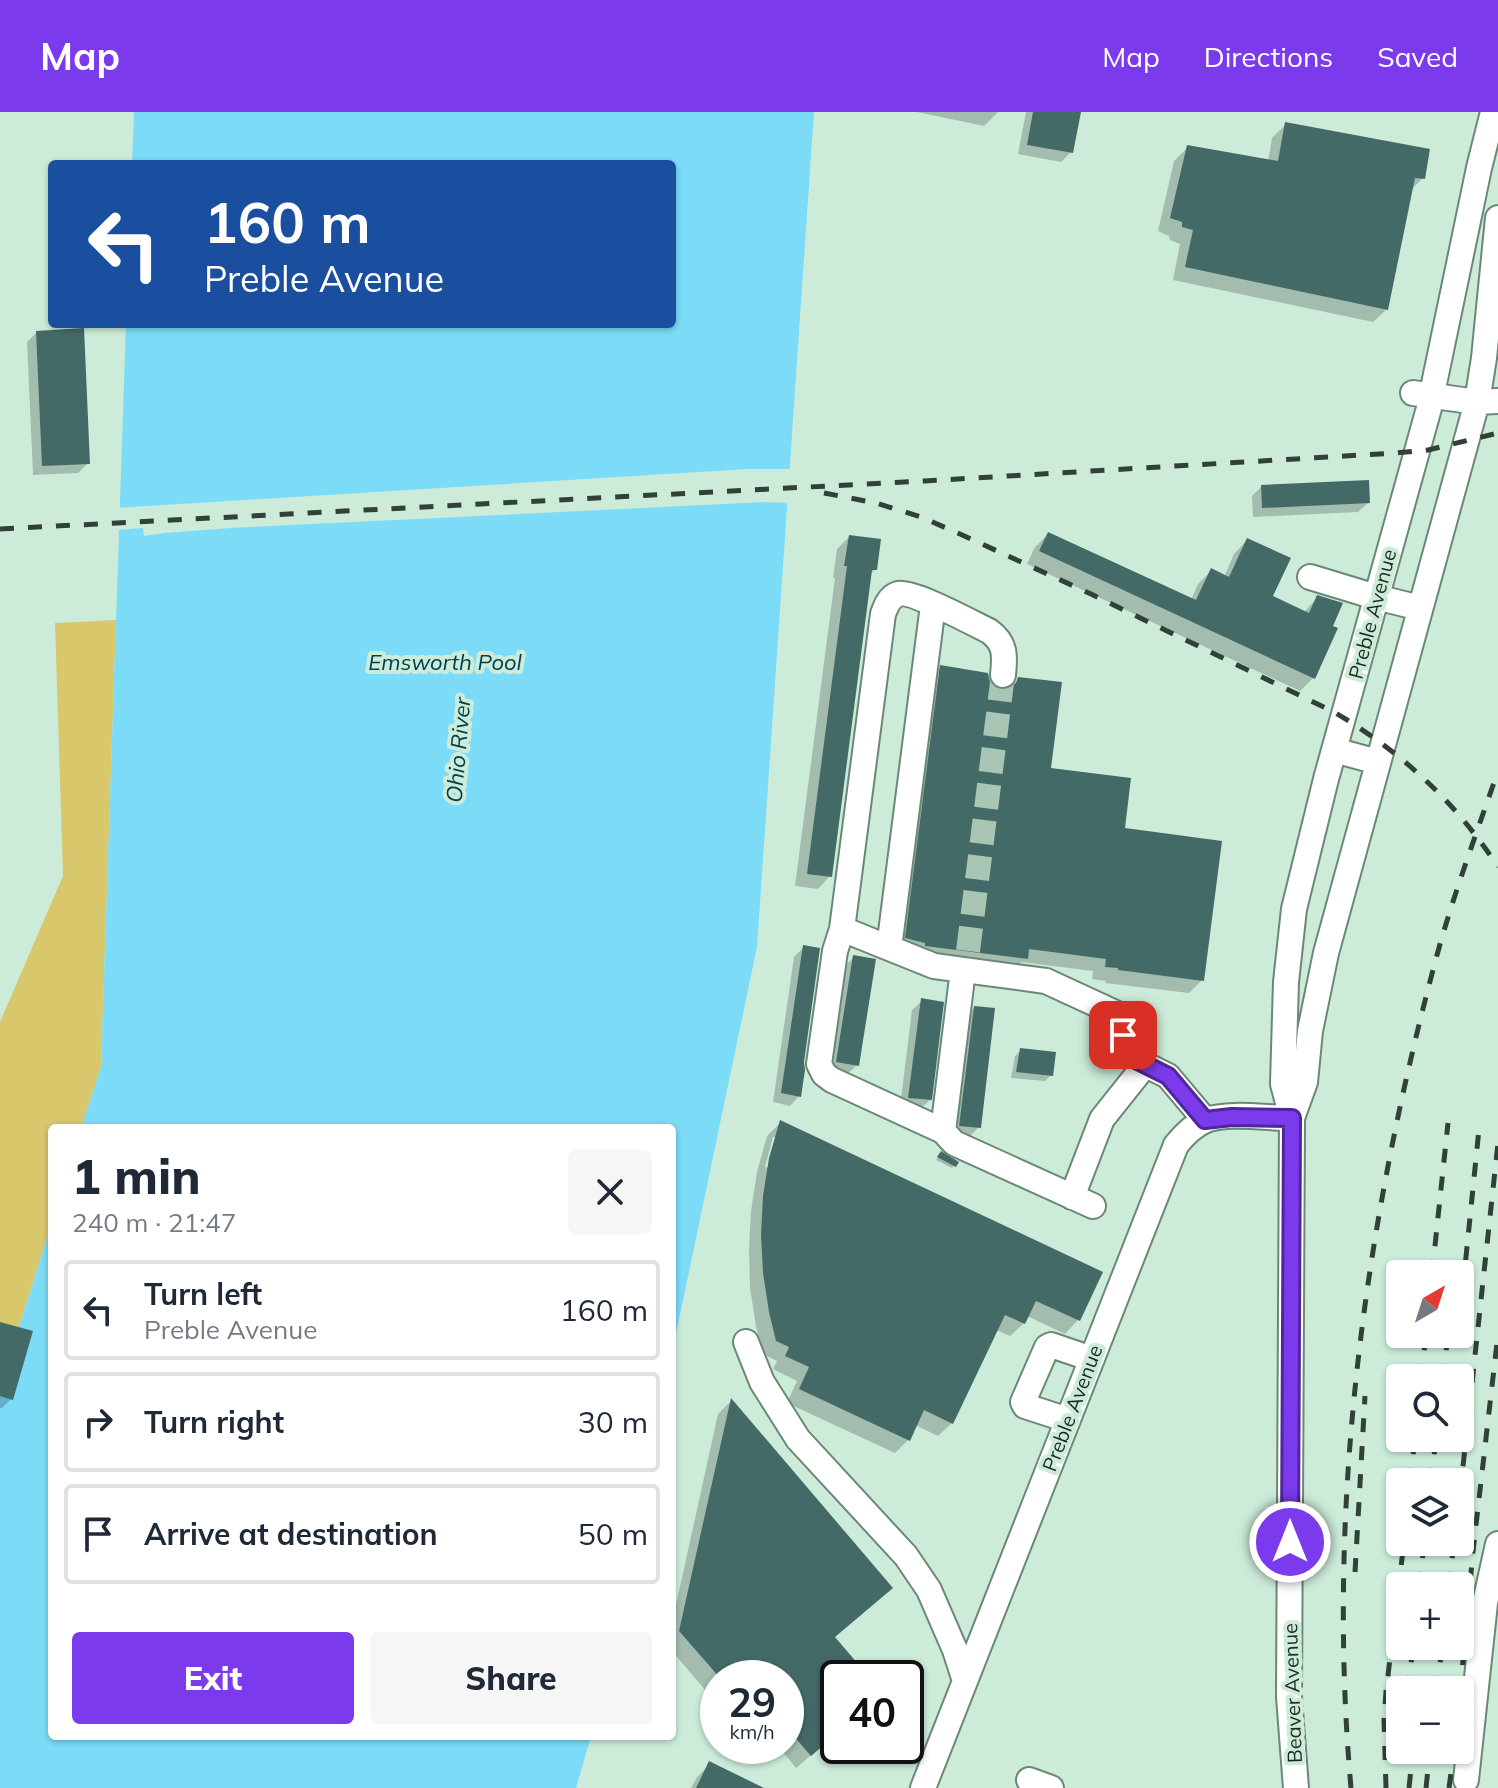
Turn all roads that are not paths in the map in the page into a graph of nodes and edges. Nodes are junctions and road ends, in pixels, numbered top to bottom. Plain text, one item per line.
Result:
1 (1493, 112) edge
2 (1498, 218) edge
3 (1422, 394) junction
4 (1488, 401) edge
5 (1310, 577) dead end
6 (1376, 597) junction
7 (933, 605) junction
8 (1420, 608) junction
9 (1003, 675) tunnel mouth
10 (1334, 750) junction
11 (1378, 762) junction
12 (842, 929) junction
13 (889, 948) junction
14 (965, 964) junction
15 (1145, 1065) junction
16 (1292, 1118) junction
17 (1205, 1120) junction
18 (943, 1131) junction
19 (746, 1342) dead end
20 (1092, 1359) junction
21 (1068, 1420) junction
22 (1498, 1544) edge
23 (965, 1681) junction
24 (1466, 1780) dead end
25 (923, 1788) edge
26 (1296, 1788) edge

1 - 3 street, Preble Avenue
2 - 4 street
3 - 4 street
3 - 6 street, Preble Avenue
4 - 8 street
5 - 6 street
6 - 8 street
6 - 10 street, Preble Avenue
7 - 9 street
7 - 12 street
7 - 13 street
8 - 11 street
10 - 11 street
10 - 16 street, Preble Avenue
11 - 16 street
12 - 13 street
12 - 18 street
13 - 14 street
14 - 15 street
14 - 18 street
15 - 17 street
15 - 18 street
16 - 17 street
16 - 26 street, Beaver Avenue
17 - 20 street, Preble Avenue
19 - 23 street
20 - 21 street, Preble Avenue
20 - 21 street
21 - 23 street, Preble Avenue
22 - 24 street
23 - 25 street, Preble Avenue

